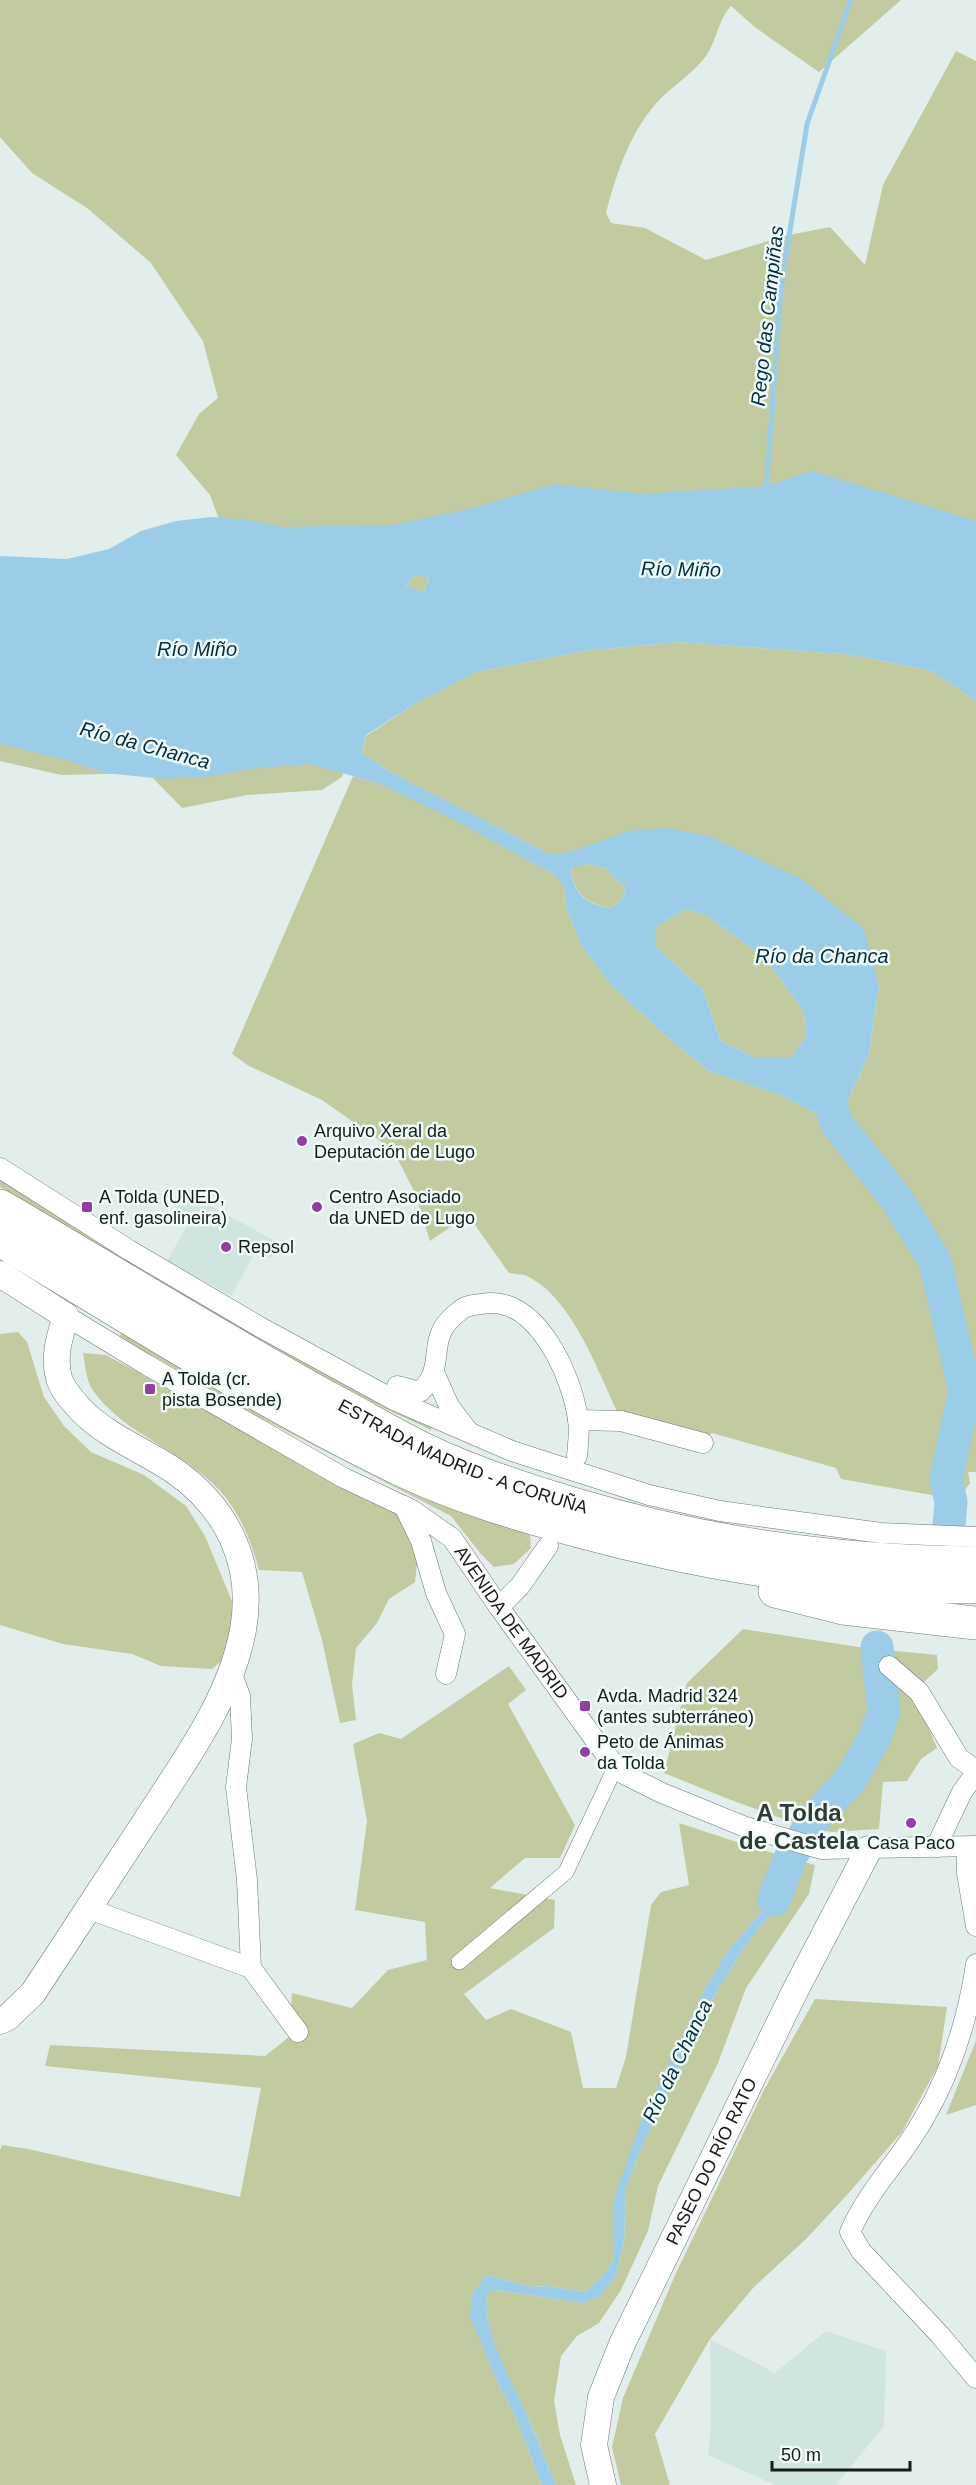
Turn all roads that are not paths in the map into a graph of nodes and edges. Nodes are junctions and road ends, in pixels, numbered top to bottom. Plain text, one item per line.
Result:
1 (0, 1168) edge
2 (0, 1206) edge
3 (0, 1240) edge
4 (0, 1274) edge
5 (66, 1316) junction
6 (434, 1372) junction
7 (394, 1400) junction
8 (578, 1420) junction
9 (469, 1433) junction
10 (703, 1443) dead end
11 (577, 1456) dead end
12 (404, 1506) junction
13 (512, 1513) junction
14 (976, 1537) edge
15 (548, 1546) dead end
16 (976, 1563) edge
17 (976, 1587) edge
18 (498, 1607) junction
19 (976, 1623) edge
20 (889, 1666) dead end
21 (231, 1671) junction
22 (446, 1674) dead end
23 (616, 1766) junction
24 (976, 1772) edge
25 (971, 1846) edge
26 (936, 1847) junction
27 (869, 1849) junction
28 (88, 1909) junction
29 (976, 1926) edge
30 (459, 1962) dead end
31 (976, 1964) edge
32 (251, 1968) junction
33 (0, 2021) edge
34 (298, 2032) dead end
35 (976, 2378) edge
36 (603, 2485) edge

1 - 7 street
2 - 16 highway, ESTRADA MADRID - A CORUÑA
3 - 13 highway, ESTRADA MADRID - A CORUÑA
4 - 5 street
5 - 12 street, AVENIDA DE MADRID
5 - 21 street
6 - 7 street
6 - 8 street
6 - 9 street
7 - 9 street
8 - 10 street
8 - 11 street
9 - 14 street
12 - 18 street, AVENIDA DE MADRID
12 - 22 street
13 - 17 highway, ESTRADA MADRID - A CORUÑA
13 - 19 highway
15 - 18 street
18 - 23 street, AVENIDA DE MADRID
20 - 24 street
21 - 28 street
21 - 32 street
23 - 27 street, AVENIDA DE MADRID
23 - 30 street
24 - 26 street
25 - 26 street, AVENIDA DE MADRID
25 - 29 street
26 - 27 street, AVENIDA DE MADRID
27 - 36 street, PASEO DO RÍO RATO
28 - 32 street
28 - 33 street
31 - 35 street
32 - 34 street

